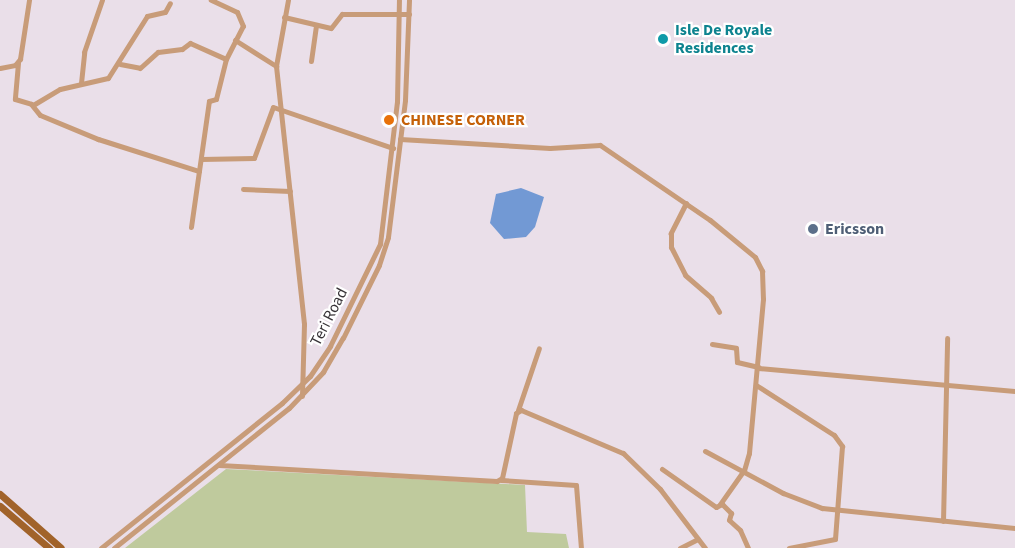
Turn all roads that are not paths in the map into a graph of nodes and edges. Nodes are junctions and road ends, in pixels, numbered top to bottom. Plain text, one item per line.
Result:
1 (29, 0) edge
2 (102, 0) edge
3 (211, 0) edge
4 (288, 0) edge
5 (399, 0) edge
6 (409, 0) edge
7 (170, 3) dead end
8 (398, 14) junction
9 (409, 14) junction
10 (284, 16) junction
11 (316, 25) junction
12 (235, 40) junction
13 (226, 60) junction
14 (311, 61) dead end
15 (18, 63) junction
16 (120, 64) junction
17 (276, 66) junction
18 (0, 68) edge
19 (81, 83) junction
20 (33, 105) junction
21 (282, 108) junction
22 (400, 139) junction
23 (393, 148) junction
24 (201, 159) junction
25 (390, 163) junction
26 (398, 163) junction
27 (199, 171) junction
28 (243, 189) dead end
29 (290, 191) junction
30 (686, 202) junction
31 (190, 227) dead end
32 (719, 312) dead end
33 (947, 338) dead end
34 (712, 344) dead end
35 (539, 348) dead end
36 (758, 368) junction
37 (301, 384) junction
38 (756, 386) junction
39 (947, 386) junction
40 (1015, 391) edge
41 (302, 396) junction
42 (518, 410) junction
43 (705, 451) dead end
44 (219, 465) junction
45 (662, 469) dead end
46 (744, 470) junction
47 (501, 480) junction
48 (0, 494) edge
49 (720, 504) junction
50 (0, 506) edge
51 (839, 512) junction
52 (943, 521) junction
53 (1015, 528) edge
54 (698, 539) junction
55 (49, 548) edge
56 (61, 548) edge
57 (101, 548) edge
58 (114, 548) edge
59 (581, 548) edge
60 (680, 548) edge
61 (705, 548) edge
62 (748, 548) edge
63 (789, 548) edge

1 - 15 street
2 - 19 street
3 - 12 street
4 - 10 street
5 - 8 street, Teri Road
6 - 9 street
7 - 16 street
8 - 9 street
8 - 11 street
8 - 23 street, Teri Road
9 - 22 street
10 - 11 street
10 - 17 street
11 - 14 street
12 - 13 street
12 - 17 street
13 - 16 street
13 - 24 street
15 - 18 street
15 - 20 street
16 - 19 street
17 - 21 street
19 - 20 street
20 - 27 street
21 - 23 street
21 - 24 street
21 - 29 street
22 - 26 street
22 - 30 street
23 - 25 street, Teri Road
24 - 27 street
25 - 26 street
25 - 37 street, Teri Road
26 - 41 street
27 - 31 street
28 - 29 street
29 - 37 street
30 - 32 street
30 - 36 street
33 - 39 street
34 - 36 street
35 - 42 street
36 - 38 street
36 - 39 street
37 - 41 street
37 - 57 street, Teri Road
38 - 46 street
38 - 51 street
39 - 40 street
39 - 52 street
41 - 44 street
42 - 47 street
42 - 54 street
43 - 46 street
44 - 47 street
44 - 58 street
45 - 49 street
46 - 49 street
46 - 51 street
47 - 59 street
48 - 56 main road
49 - 62 street
50 - 55 main road
51 - 52 street
51 - 63 street
52 - 53 street
54 - 60 street
54 - 61 street

